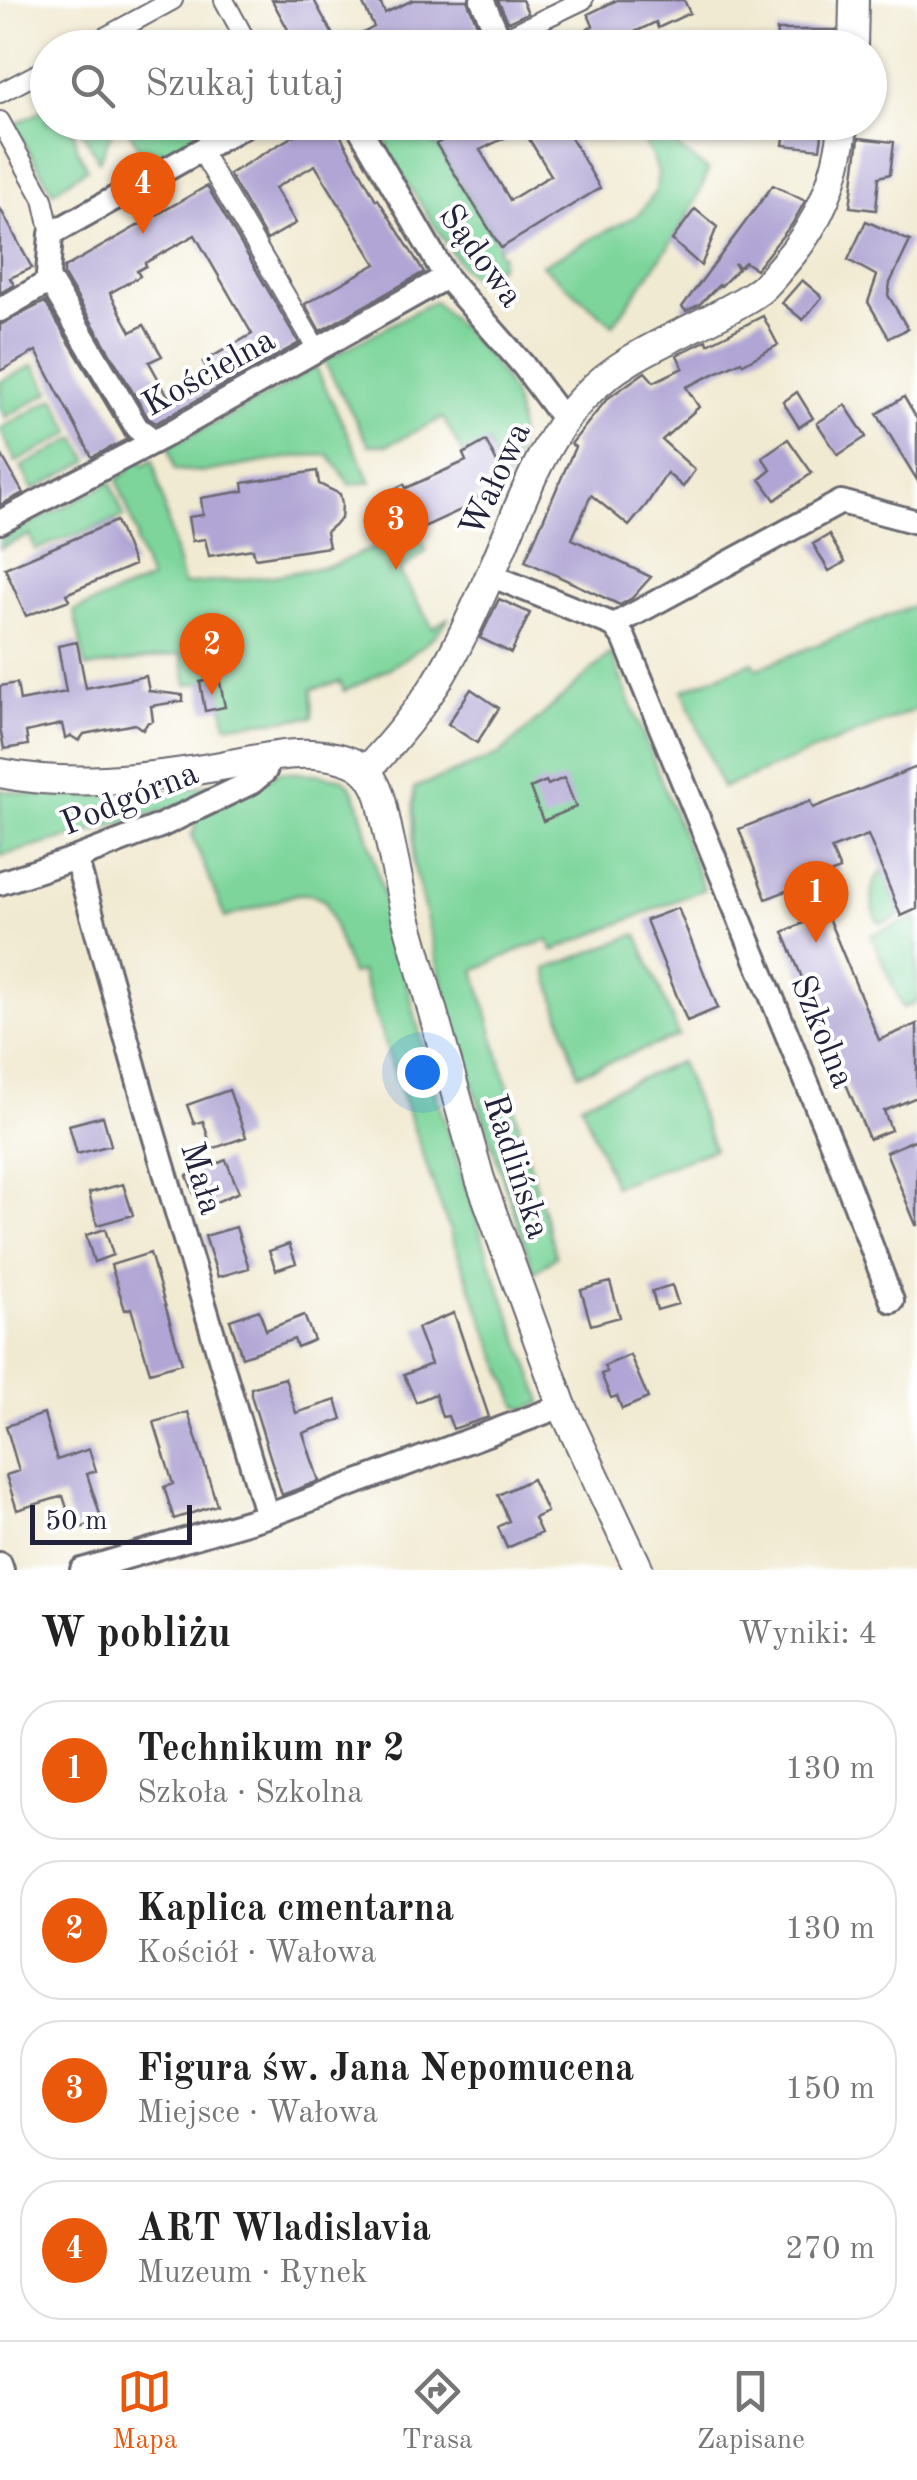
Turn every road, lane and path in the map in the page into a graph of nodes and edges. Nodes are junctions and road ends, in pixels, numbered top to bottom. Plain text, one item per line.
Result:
1 (173, 0) edge
2 (224, 0) edge
3 (482, 0) edge
4 (584, 0) edge
5 (854, 0) edge
6 (118, 30) edge
7 (240, 30) edge
8 (490, 30) edge
9 (522, 30) edge
10 (853, 30) edge
11 (30, 77) edge
12 (0, 93) edge
13 (0, 121) edge
14 (219, 140) edge
15 (366, 140) edge
16 (841, 140) edge
17 (201, 150) junction
18 (51, 234) junction
19 (446, 278) junction
20 (50, 281) junction
21 (0, 310) edge
22 (318, 350) junction
23 (564, 420) junction
24 (154, 441) junction
25 (0, 522) edge
26 (917, 522) edge
27 (490, 576) junction
28 (614, 625) junction
29 (271, 756) junction
30 (366, 771) junction
31 (0, 773) edge
32 (76, 858) junction
33 (0, 883) edge
34 (892, 1301) dead end
35 (562, 1406) junction
36 (267, 1516) junction
37 (82, 1570) edge
38 (639, 1570) edge

1 - 6 street
2 - 7 street
3 - 8 street
4 - 9 street
5 - 10 street
11 - 12 street
13 - 18 street
14 - 17 street
15 - 19 street, Sądowa
16 - 23 street, Wałowa
17 - 18 street
17 - 22 street
18 - 20 street
19 - 22 street, Kościelna
19 - 23 street, Sądowa
20 - 21 street
20 - 24 street
22 - 24 street, Kościelna
23 - 27 street, Wałowa
24 - 25 street, Kościelna
26 - 28 street
27 - 28 street
27 - 30 street, Wałowa
28 - 34 street, Szkolna
29 - 30 street
29 - 31 street
29 - 32 street, Podgórna
30 - 35 street, Radlińska
32 - 33 street, Podgórna
32 - 36 street, Mała
35 - 36 street
35 - 38 street, Radlińska
36 - 37 street

